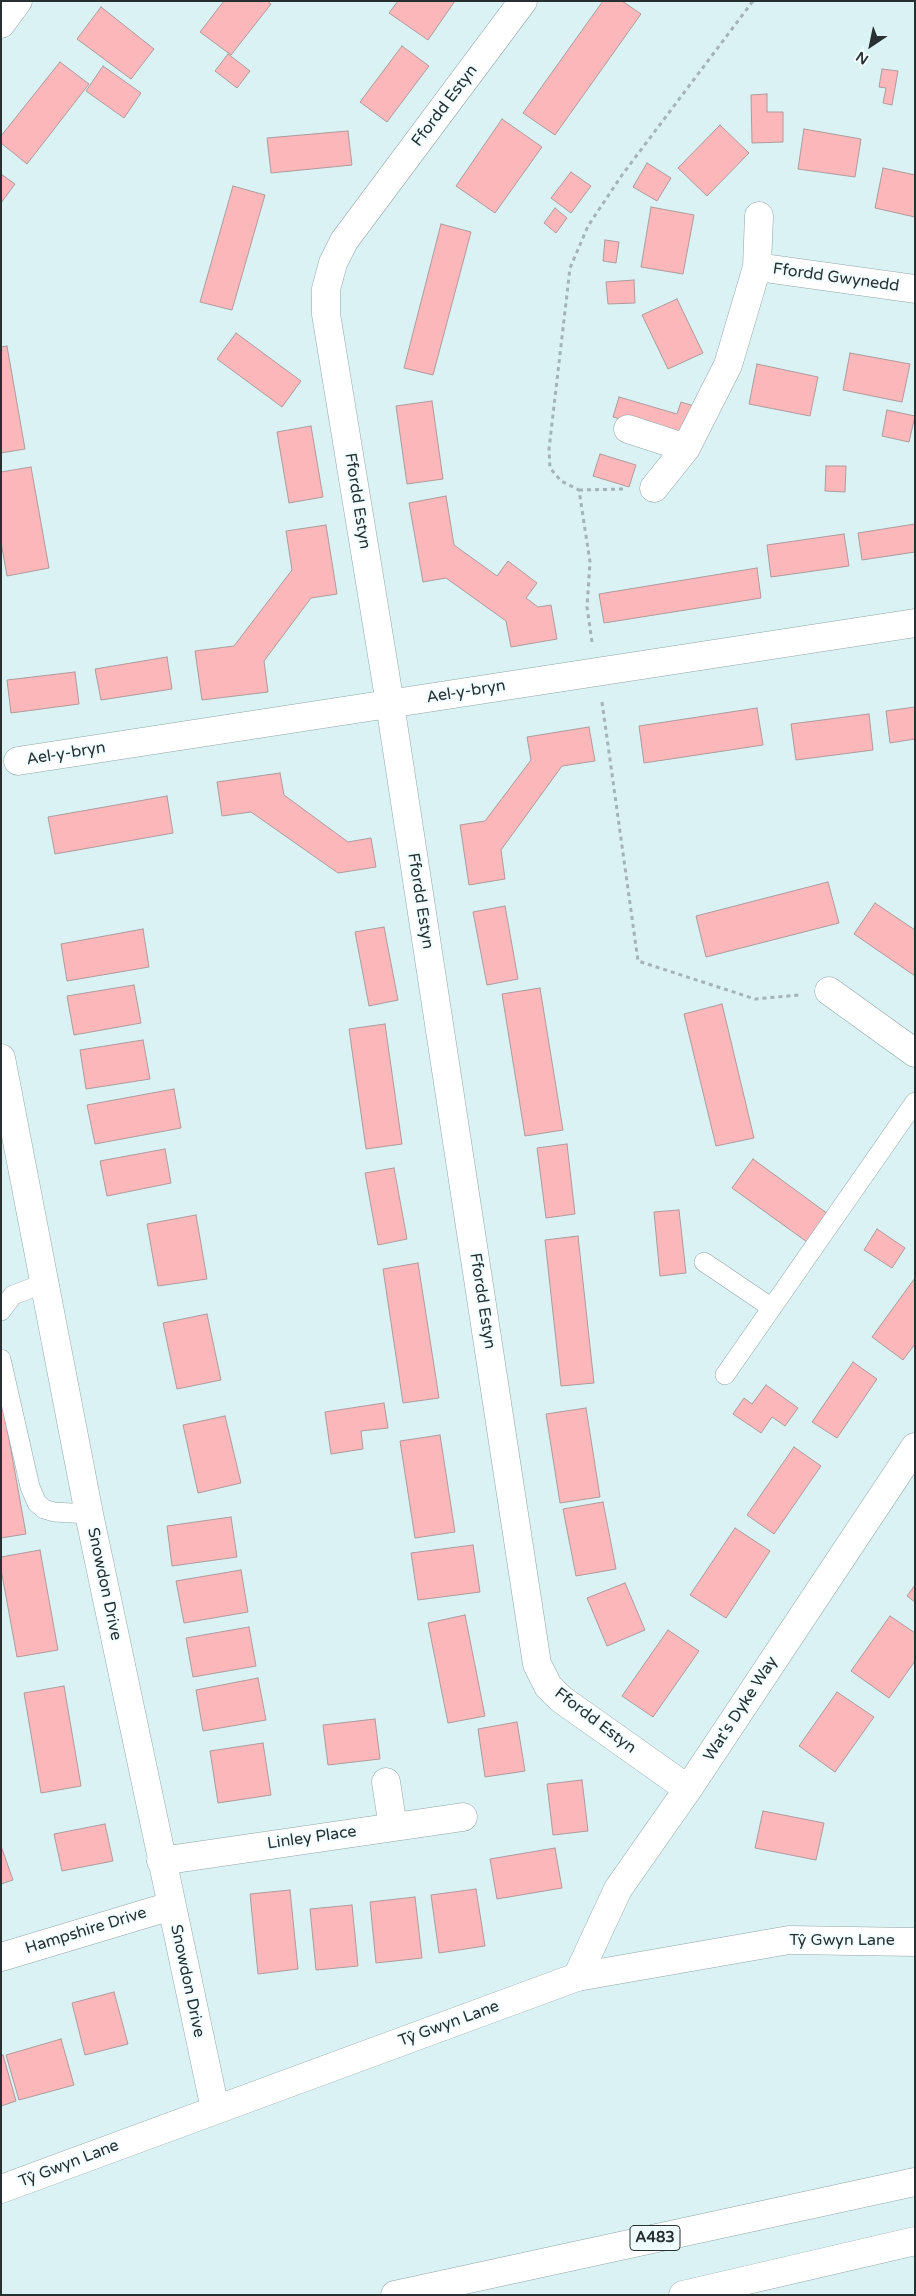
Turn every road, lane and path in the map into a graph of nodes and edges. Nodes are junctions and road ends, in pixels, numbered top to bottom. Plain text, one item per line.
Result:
1 (18, 1) edge
2 (523, 1) edge
3 (753, 1) edge
4 (1, 24) edge
5 (759, 216) dead end
6 (757, 267) junction
7 (915, 289) edge
8 (628, 428) dead end
9 (686, 448) junction
10 (654, 488) joint
11 (579, 490) junction
12 (915, 623) edge
13 (597, 672) junction
14 (390, 704) junction
15 (18, 761) dead end
16 (829, 991) joint
17 (915, 1054) edge
18 (1, 1058) edge
19 (915, 1102) edge
20 (704, 1262) dead end
21 (45, 1283) junction
22 (772, 1308) junction
23 (1, 1311) edge
24 (1, 1359) edge
25 (725, 1375) dead end
26 (915, 1446) edge
27 (89, 1514) junction
28 (386, 1782) dead end
29 (688, 1789) junction
30 (463, 1817) dead end
31 (393, 1826) junction
32 (161, 1861) junction
33 (171, 1906) junction
34 (915, 1942) edge
35 (1, 1957) edge
36 (577, 1977) junction
37 (215, 2109) junction
38 (915, 2182) edge
39 (1, 2189) edge
40 (915, 2241) edge
41 (395, 2295) edge
42 (683, 2295) edge

1 - 4 main road
2 - 14 main road, Ffordd Estyn
3 - 11 path
5 - 6 main road, Ffordd Gwynedd
6 - 7 main road, Ffordd Gwynedd
6 - 9 main road, Ffordd Gwynedd
8 - 9 main road
9 - 10 main road, Ffordd Gwynedd
10 - 11 path
11 - 13 path
12 - 13 main road, Ael-y-bryn
13 - 14 main road, Ael-y-bryn
13 - 16 path
14 - 15 main road, Ael-y-bryn
14 - 29 main road, Ffordd Estyn
16 - 17 main road
18 - 21 main road, Snowdon Drive
19 - 22 lane
20 - 22 lane
21 - 23 lane
21 - 27 main road, Snowdon Drive
22 - 25 lane
24 - 27 lane
26 - 29 main road, Wat's Dyke Way
27 - 32 main road, Snowdon Drive
28 - 31 main road
29 - 36 main road, Wat's Dyke Way
30 - 31 main road, Linley Place
31 - 32 main road, Linley Place
32 - 33 main road, Snowdon Drive
33 - 35 main road, Hampshire Drive
33 - 37 main road, Snowdon Drive
34 - 36 main road, Tŷ Gwyn Lane
36 - 37 main road, Tŷ Gwyn Lane
37 - 39 main road, Tŷ Gwyn Lane
38 - 41 main road, A483
40 - 42 main road

